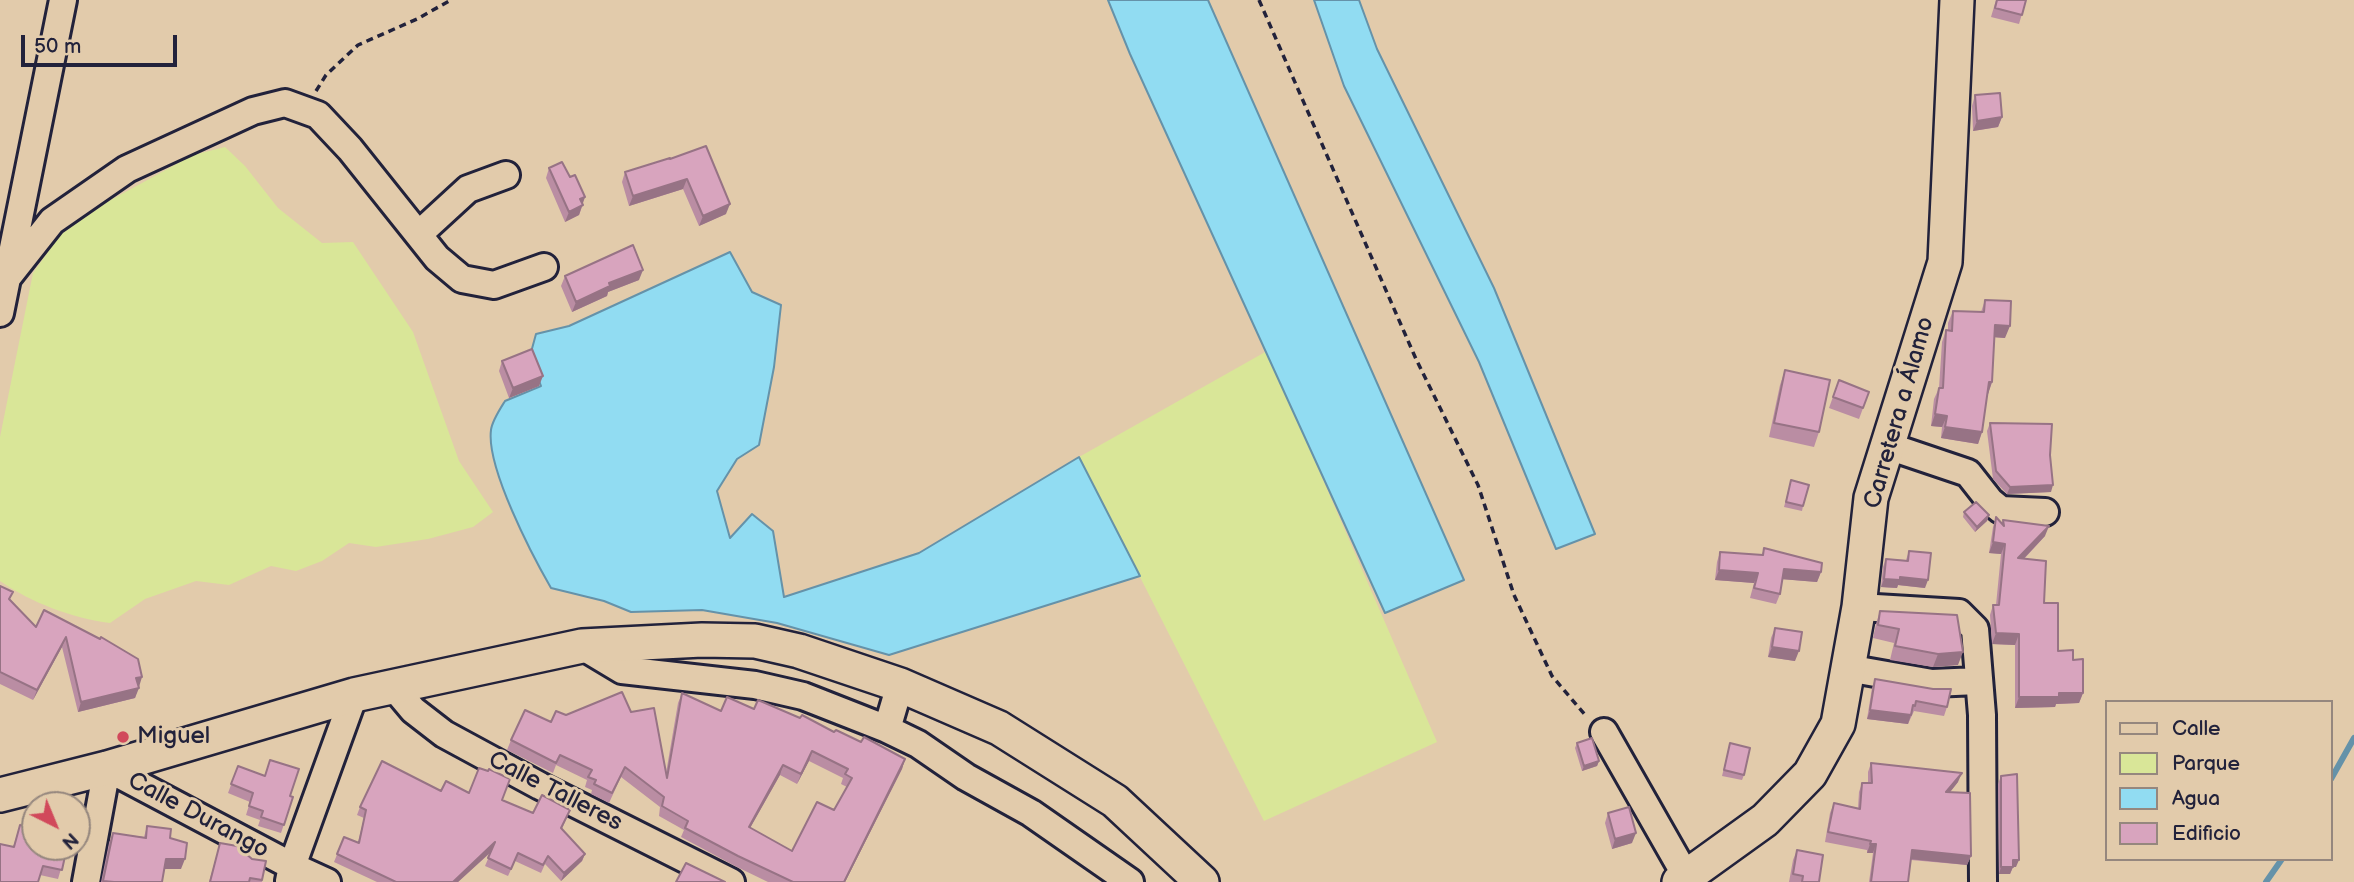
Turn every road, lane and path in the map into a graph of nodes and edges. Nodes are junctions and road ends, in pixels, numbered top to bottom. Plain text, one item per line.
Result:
1 (63, 0) edge
2 (451, 0) edge
3 (1259, 0) edge
4 (1957, 0) edge
5 (305, 110) junction
6 (506, 175) dead end
7 (419, 234) junction
8 (544, 267) dead end
9 (7, 278) junction
10 (0, 313) edge
11 (1888, 446) junction
12 (2045, 512) dead end
13 (1859, 607) junction
14 (582, 646) junction
15 (1847, 668) junction
16 (1978, 681) junction
17 (392, 685) junction
18 (900, 685) junction
19 (354, 695) junction
20 (887, 729) junction
21 (1604, 732) joint
22 (107, 768) junction
23 (0, 795) edge
24 (290, 874) edge
25 (1683, 879) edge
26 (86, 882) edge
27 (327, 882) edge
28 (731, 882) edge
29 (1130, 882) edge
30 (1202, 882) edge
31 (1983, 882) edge

1 - 9 street
2 - 5 path
3 - 21 path
4 - 11 main road, Carretera a Álamo
5 - 7 street
5 - 9 street
6 - 7 street
7 - 8 street
9 - 10 street
11 - 12 street
11 - 13 main road, Carretera a Álamo
13 - 15 main road, Carretera a Álamo
13 - 16 street
14 - 17 main road
14 - 18 main road
14 - 20 street
15 - 16 street
15 - 25 main road, Carretera a Álamo
16 - 31 street
17 - 19 main road
17 - 28 street, Calle Talleres
18 - 20 street
18 - 30 main road
19 - 22 main road
19 - 24 street
20 - 29 street
21 - 25 street
22 - 23 main road
22 - 24 street, Calle Durango
22 - 26 street
24 - 27 street, Calle Durango

